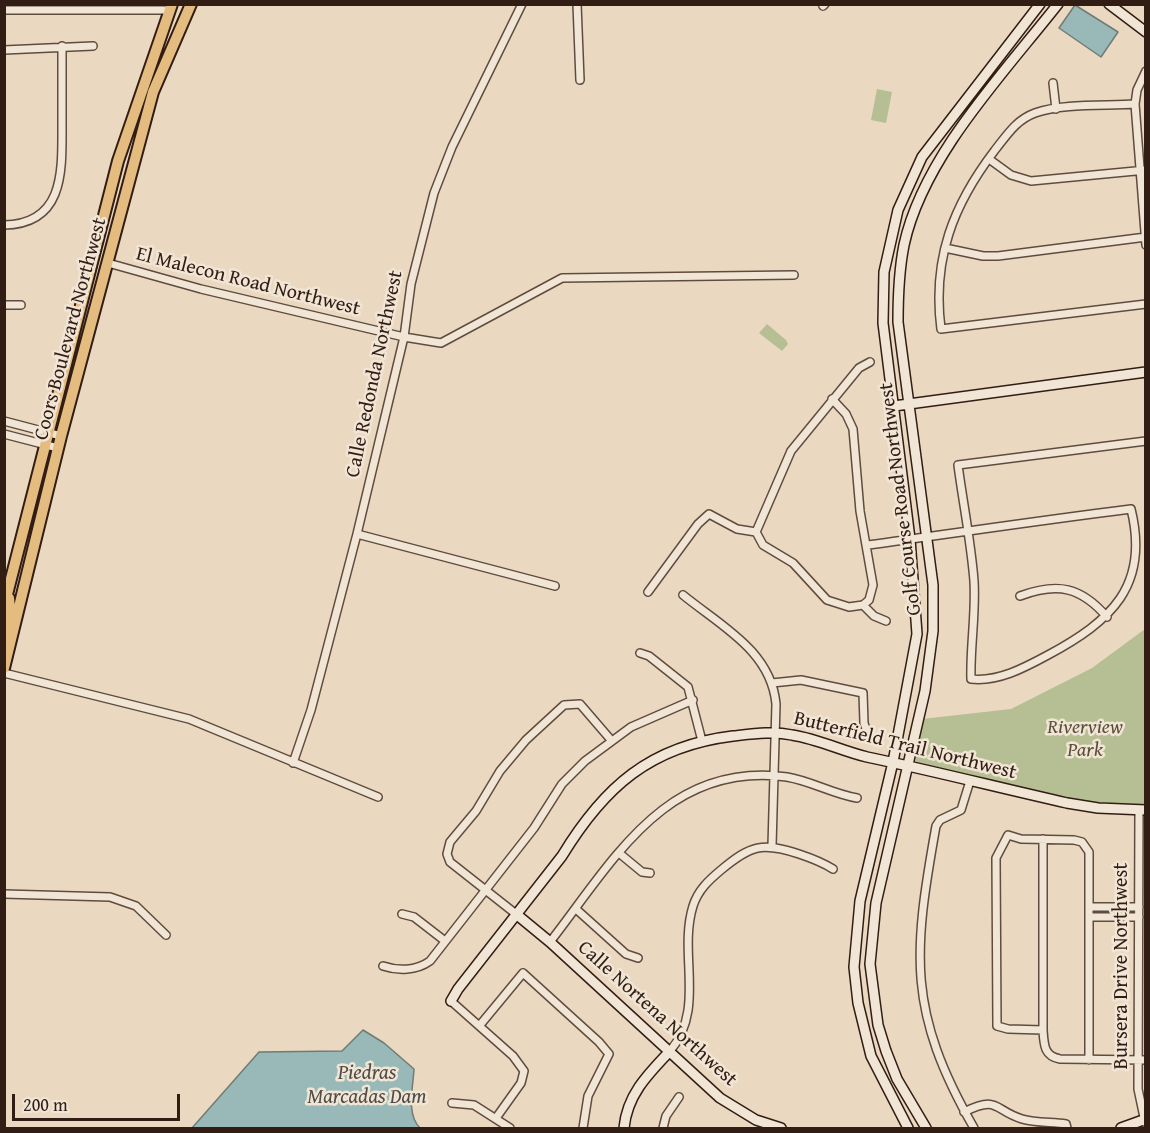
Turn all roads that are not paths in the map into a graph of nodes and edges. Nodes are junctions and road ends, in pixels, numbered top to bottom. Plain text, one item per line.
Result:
1 (191, 4) edge
2 (522, 4) edge
3 (577, 4) edge
4 (1040, 4) edge
5 (1058, 4) edge
6 (1110, 4) edge
7 (171, 7) edge
8 (4, 10) edge
9 (1146, 32) edge
10 (62, 46) junction
11 (93, 46) dead end
12 (4, 50) edge
13 (1146, 71) edge
14 (580, 80) dead end
15 (1053, 83) dead end
16 (1136, 104) junction
17 (1056, 109) junction
18 (989, 159) junction
19 (1143, 170) edge
20 (4, 225) edge
21 (1145, 237) edge
22 (1146, 245) edge
23 (945, 248) junction
24 (108, 263) junction
25 (794, 275) dead end
26 (1146, 304) edge
27 (4, 305) edge
28 (21, 306) dead end
29 (404, 337) junction
30 (870, 362) dead end
31 (1146, 372) edge
32 (832, 399) junction
33 (909, 404) junction
34 (894, 406) junction
35 (4, 421) edge
36 (48, 433) junction
37 (4, 434) edge
38 (61, 436) junction
39 (1146, 441) edge
40 (45, 444) junction
41 (58, 448) junction
42 (967, 531) junction
43 (756, 532) junction
44 (357, 534) junction
45 (927, 537) junction
46 (910, 539) junction
47 (868, 544) junction
48 (555, 586) dead end
49 (8, 592) junction
50 (648, 592) dead end
51 (682, 595) dead end
52 (1020, 596) dead end
53 (863, 605) junction
54 (4, 606) edge
55 (1107, 617) junction
56 (886, 621) dead end
57 (4, 635) edge
58 (640, 653) dead end
59 (4, 671) edge
60 (772, 683) junction
61 (693, 700) junction
62 (775, 734) junction
63 (868, 735) dead end
64 (611, 740) junction
65 (702, 741) junction
66 (893, 762) junction
67 (292, 763) junction
68 (907, 766) junction
69 (773, 776) junction
70 (970, 781) junction
71 (378, 797) dead end
72 (857, 798) dead end
73 (1142, 810) edge
74 (1043, 839) junction
75 (772, 846) junction
76 (620, 854) junction
77 (1143, 854) edge
78 (833, 869) dead end
79 (650, 873) dead end
80 (485, 891) junction
81 (4, 894) edge
82 (1090, 908) junction
83 (1139, 908) junction
84 (576, 909) junction
85 (402, 914) dead end
86 (516, 914) junction
87 (1090, 917) junction
88 (1139, 917) junction
89 (166, 935) dead end
90 (445, 941) junction
91 (550, 942) junction
92 (638, 958) dead end
93 (383, 966) dead end
94 (451, 1001) joint
95 (480, 1024) junction
96 (1043, 1030) junction
97 (670, 1051) junction
98 (1089, 1060) junction
99 (1142, 1060) edge
100 (679, 1097) dead end
101 (452, 1103) dead end
102 (964, 1112) junction
103 (496, 1118) junction
104 (1145, 1120) edge
105 (510, 1128) edge
106 (583, 1128) edge
107 (624, 1128) edge
108 (663, 1128) edge
109 (781, 1128) edge
110 (908, 1128) edge
111 (926, 1128) edge
112 (974, 1128) edge
113 (1066, 1128) edge
114 (1122, 1128) edge

1 - 24 main road, Coors Boulevard Northwest
2 - 29 street, Calle Redonda Northwest
3 - 14 street
4 - 34 main road, Golf Course Road Northwest
5 - 33 main road, Golf Course Road Northwest
6 - 9 main road
7 - 8 street
7 - 36 main road, Coors Boulevard Northwest
10 - 11 street
10 - 12 street
10 - 20 street
13 - 16 street
15 - 17 street
16 - 17 street
16 - 19 street
17 - 18 street
18 - 19 street
18 - 23 street
19 - 21 street
21 - 22 street
21 - 23 street
23 - 26 street
24 - 29 street, El Malecon Road Northwest
24 - 38 main road, Coors Boulevard Northwest
25 - 29 street, El Malecon Road Northwest
27 - 28 street
29 - 44 street, Calle Redonda Northwest
30 - 32 street
31 - 33 main road
32 - 43 street
32 - 47 street
33 - 34 main road
33 - 45 main road, Golf Course Road Northwest
34 - 46 main road, Golf Course Road Northwest
35 - 36 street
36 - 38 street
36 - 40 main road, Coors Boulevard Northwest
37 - 40 street
38 - 41 main road, Coors Boulevard Northwest
39 - 42 street
40 - 41 street
40 - 49 main road, Coors Boulevard Northwest
41 - 59 main road, Coors Boulevard Northwest
42 - 45 street
42 - 55 street
42 - 55 street
43 - 50 street
43 - 53 street
44 - 48 street
44 - 67 street, Calle Redonda Northwest
45 - 46 street
45 - 68 main road, Golf Course Road Northwest
46 - 47 street
46 - 66 main road, Golf Course Road Northwest
47 - 53 street
49 - 54 main road, Coors Boulevard Northwest
49 - 57 main road
51 - 60 street
52 - 55 street
53 - 56 street
58 - 61 street
59 - 67 street
60 - 62 street
60 - 63 street
61 - 64 street
61 - 65 street
62 - 65 main road, Butterfield Trail Northwest
62 - 66 main road, Butterfield Trail Northwest
62 - 69 street
64 - 80 street
64 - 80 street
65 - 86 main road, Butterfield Trail Northwest
66 - 68 main road, Butterfield Trail Northwest
66 - 110 main road, Golf Course Road Northwest
67 - 71 street
68 - 70 main road, Butterfield Trail Northwest
68 - 111 main road, Golf Course Road Northwest
69 - 72 street
69 - 75 street
69 - 76 street
70 - 73 main road, Butterfield Trail Northwest
70 - 102 street
73 - 77 street, Bursera Drive Northwest
74 - 82 street
74 - 96 street
74 - 96 street
75 - 78 street
75 - 97 street
76 - 79 street
76 - 84 street
77 - 83 street, Bursera Drive Northwest
80 - 86 street
80 - 90 street
81 - 89 street
82 - 83 street
82 - 87 street
83 - 88 street, Bursera Drive Northwest
84 - 91 street
84 - 92 street
85 - 90 street
86 - 91 main road, Calle Nortena Northwest
86 - 94 main road, Butterfield Trail Northwest
87 - 88 street
87 - 98 street
88 - 99 street, Bursera Drive Northwest
90 - 93 street
91 - 97 main road, Calle Nortena Northwest
94 - 95 street
95 - 103 street
95 - 106 street
96 - 98 street
97 - 107 main road
97 - 109 main road, Calle Nortena Northwest
98 - 99 street
99 - 104 street, Bursera Drive Northwest
100 - 108 street
101 - 103 street
102 - 112 street
102 - 113 street
103 - 105 street
104 - 114 main road

